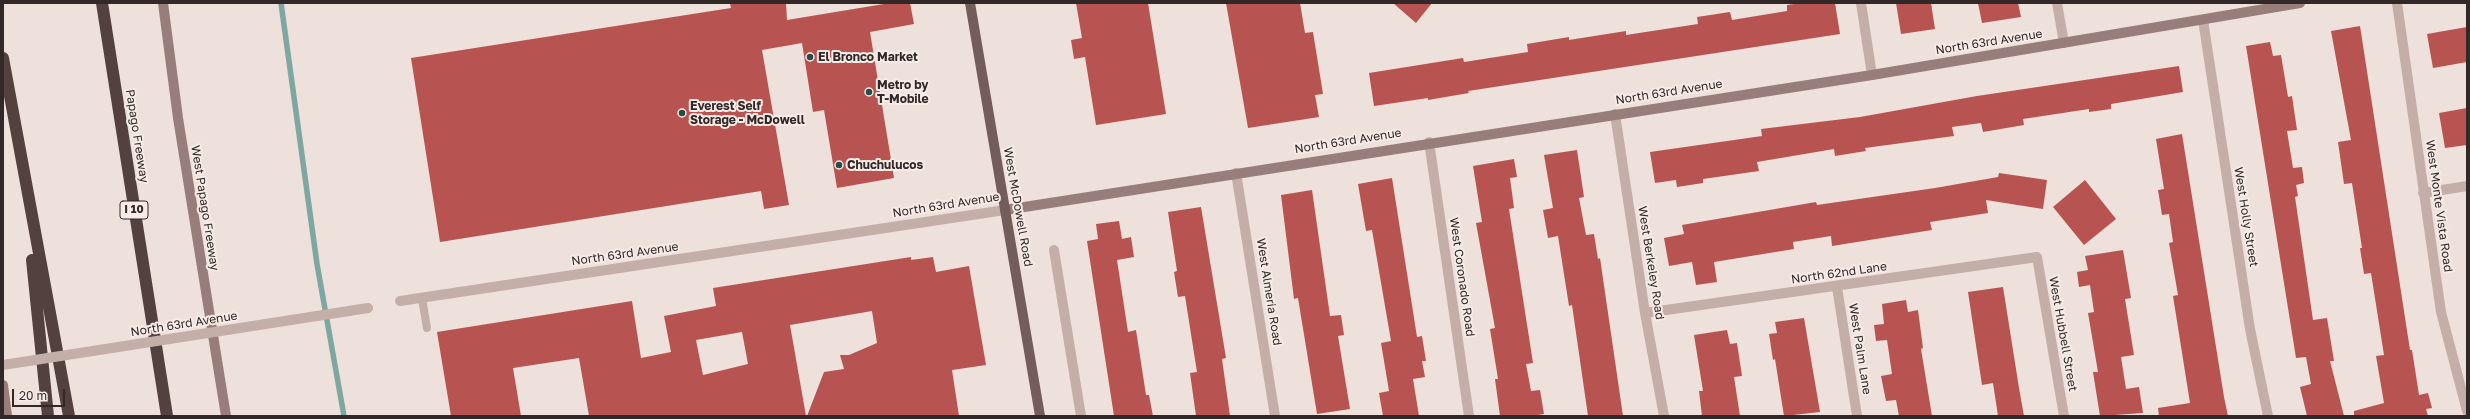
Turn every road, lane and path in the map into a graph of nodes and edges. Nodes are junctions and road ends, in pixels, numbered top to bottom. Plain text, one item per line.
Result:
1 (102, 3) edge
2 (164, 3) edge
3 (970, 3) edge
4 (1861, 3) edge
5 (2057, 3) edge
6 (2300, 3) edge
7 (2397, 3) edge
8 (2203, 20) junction
9 (2064, 43) junction
10 (3, 58) edge
11 (1872, 74) junction
12 (1615, 114) junction
13 (1429, 142) junction
14 (1236, 173) junction
15 (24, 178) junction
16 (2467, 186) edge
17 (2423, 193) junction
18 (1005, 210) junction
19 (1054, 250) dead end
20 (2037, 257) joint
21 (1837, 287) junction
22 (422, 298) junction
23 (400, 301) dead end
24 (368, 308) dead end
25 (1645, 313) junction
26 (427, 328) dead end
27 (3, 365) edge
28 (3, 385) edge
29 (2467, 411) edge
30 (7, 416) edge
31 (48, 416) edge
32 (69, 416) edge
33 (167, 416) edge
34 (226, 416) edge
35 (1040, 416) edge
36 (1081, 416) edge
37 (1275, 416) edge
38 (1469, 416) edge
39 (1664, 416) edge
40 (1857, 416) edge
41 (2064, 416) edge
42 (2268, 416) edge

1 - 33 highway, Papago Freeway / I 10
2 - 34 street, West Papago Freeway
3 - 18 main road, West McDowell Road
4 - 11 street
5 - 9 street
6 - 8 street, North 63rd Avenue
7 - 17 street, West Monte Vista Road
8 - 9 street, North 63rd Avenue
8 - 42 street, West Holly Street
9 - 11 street, North 63rd Avenue
10 - 15 highway
11 - 12 street, North 63rd Avenue
12 - 13 street, North 63rd Avenue
12 - 25 street, West Berkeley Road
13 - 14 street, North 63rd Avenue
13 - 38 street, West Coronado Road
14 - 18 street, North 63rd Avenue
14 - 37 street, West Almeria Road
15 - 31 highway
15 - 32 highway
16 - 17 street
17 - 29 street, West Monte Vista Road
18 - 22 street, North 63rd Avenue
18 - 35 main road, West McDowell Road
19 - 36 street
20 - 21 street, North 62nd Lane
20 - 41 street, West Hubbell Street
21 - 25 street, North 62nd Lane
21 - 40 street, West Palm Lane
22 - 23 street, North 63rd Avenue
22 - 26 lane
24 - 27 street, North 63rd Avenue, bridge
25 - 39 street, West Berkeley Road
28 - 30 street

